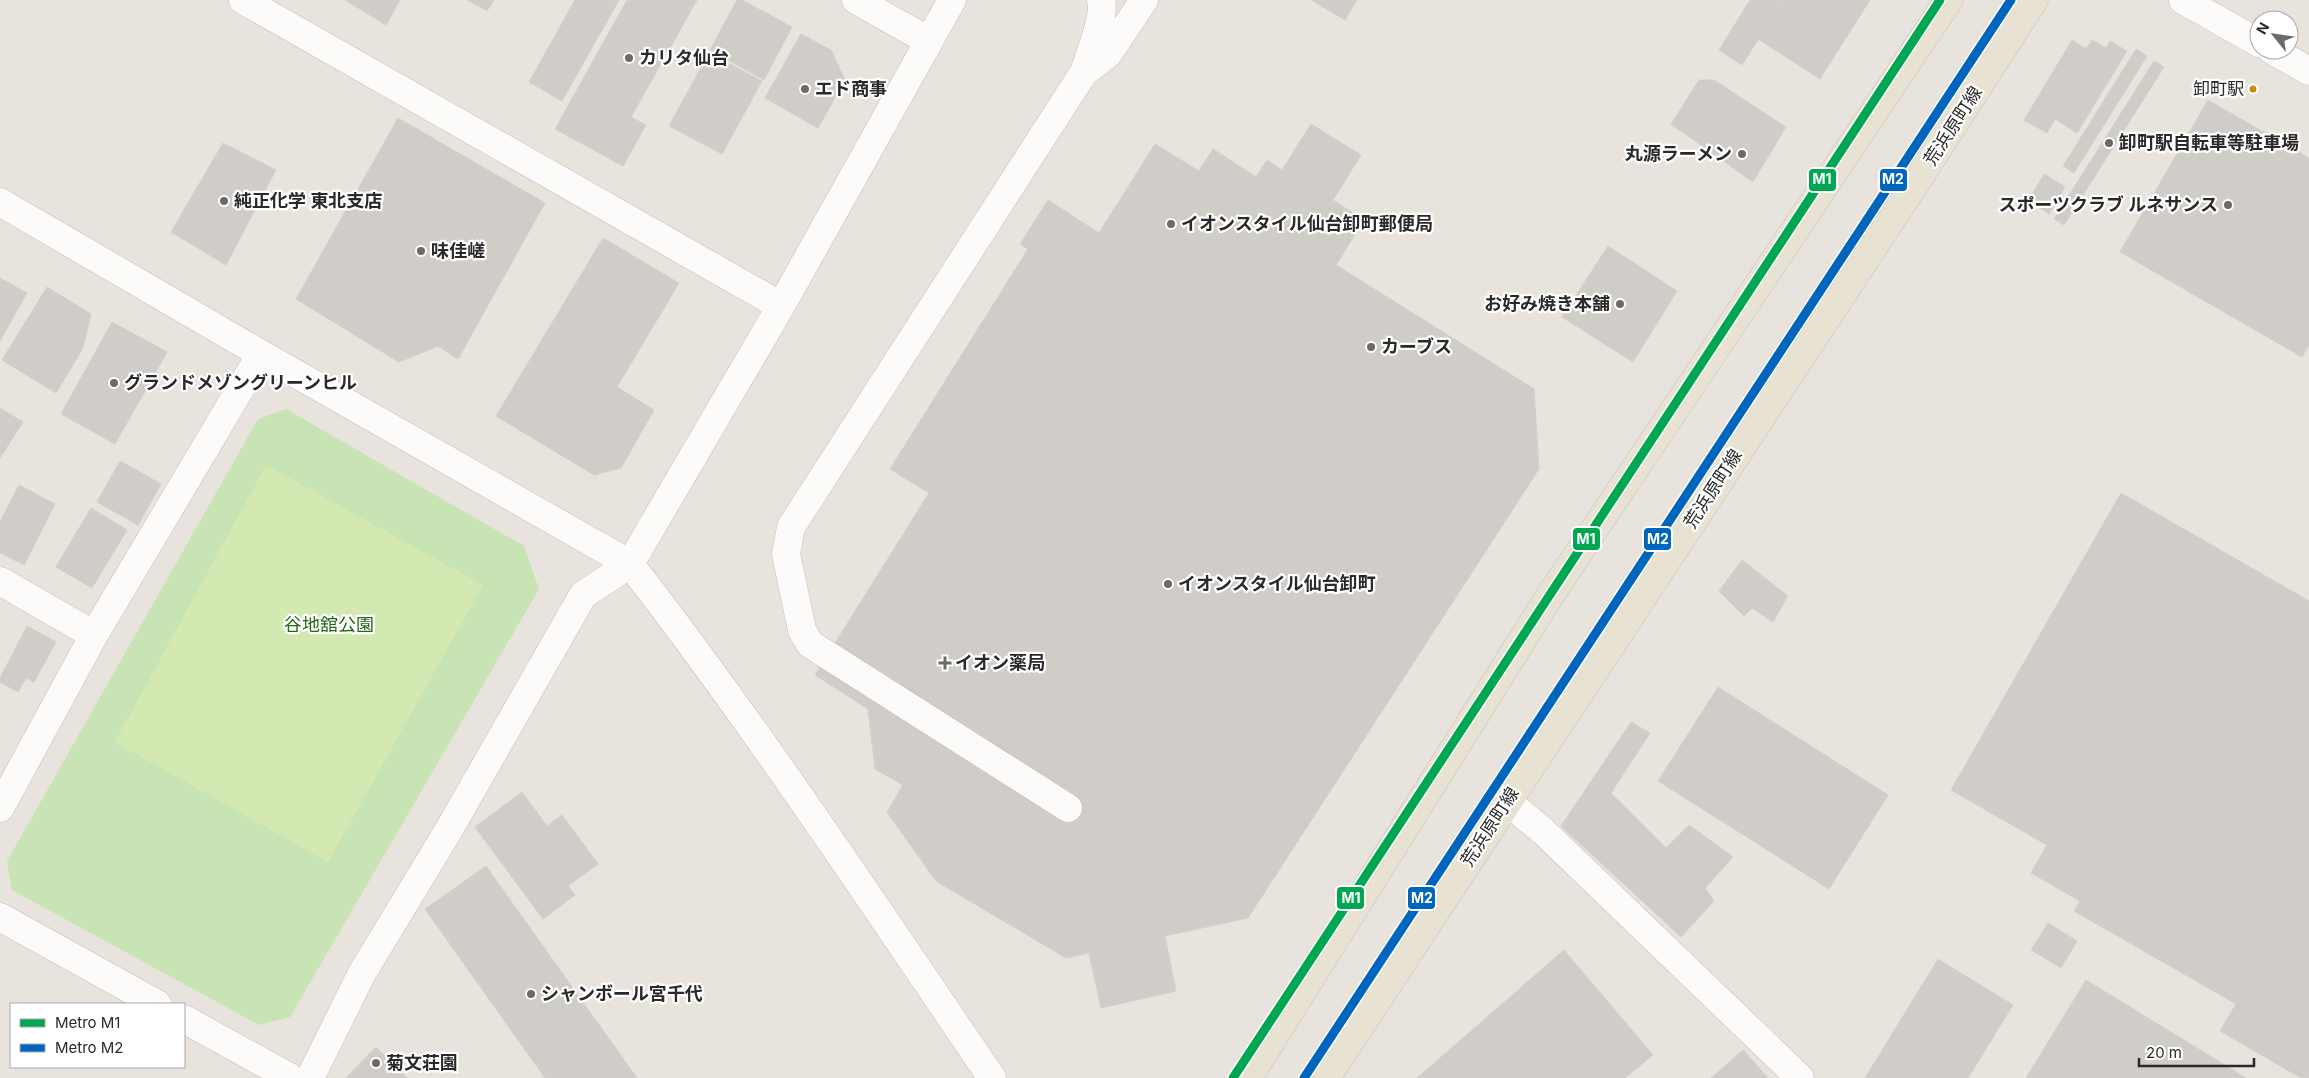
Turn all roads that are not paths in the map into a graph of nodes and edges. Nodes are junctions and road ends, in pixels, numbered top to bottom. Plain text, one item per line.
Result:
1 (243, 0) edge
2 (856, 0) edge
3 (952, 0) edge
4 (1101, 0) edge
5 (1144, 0) edge
6 (1949, 0) edge
7 (2034, 0) edge
8 (2184, 0) edge
9 (2249, 36) edge
10 (929, 41) junction
11 (2290, 60) edge
12 (2309, 71) edge
13 (1084, 72) junction
14 (0, 202) edge
15 (781, 306) junction
16 (261, 354) junction
17 (630, 564) junction
18 (0, 580) edge
19 (94, 635) junction
20 (1507, 801) junction
21 (0, 808) edge
22 (1068, 808) dead end
23 (0, 916) edge
24 (155, 1003) edge
25 (185, 1020) edge
26 (291, 1078) edge
27 (310, 1078) edge
28 (992, 1078) edge
29 (1248, 1078) edge
30 (1326, 1078) edge
31 (1800, 1078) edge

1 - 15 street
2 - 10 street
3 - 10 street
4 - 13 street
5 - 13 street
6 - 29 main road
7 - 20 main road, 荒浜原町線
8 - 9 street
10 - 15 street
11 - 12 street
13 - 22 street
14 - 16 street
15 - 17 street
16 - 17 street
16 - 19 street
17 - 27 street
17 - 28 street
18 - 19 street
19 - 21 street
20 - 30 main road, 荒浜原町線
20 - 31 street
23 - 24 street
25 - 26 street

